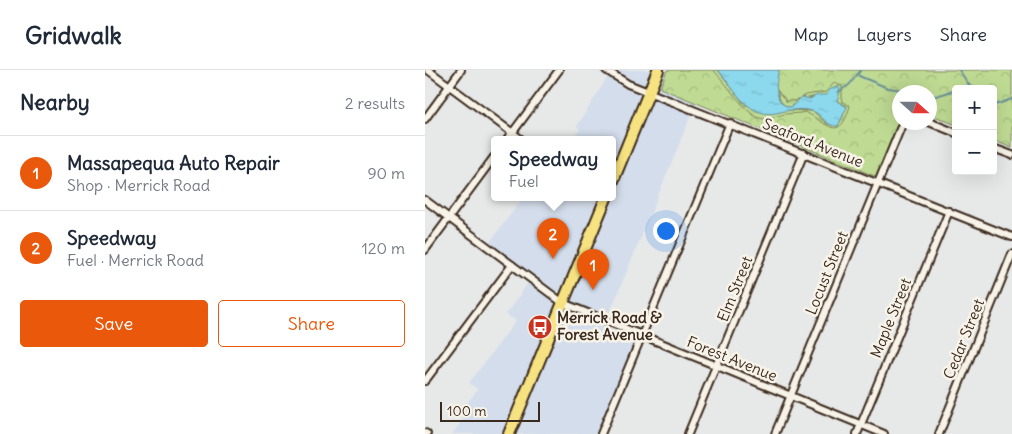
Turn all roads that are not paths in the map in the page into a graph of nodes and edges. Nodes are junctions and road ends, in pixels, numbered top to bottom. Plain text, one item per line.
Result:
1 (428, 70) edge
2 (461, 70) edge
3 (559, 70) edge
4 (606, 70) edge
5 (657, 70) edge
6 (449, 86) junction
7 (649, 91) junction
8 (425, 119) edge
9 (730, 123) junction
10 (937, 125) edge
11 (900, 130) edge
12 (952, 131) edge
13 (512, 133) junction
14 (510, 136) edge
15 (516, 136) edge
16 (997, 149) edge
17 (804, 153) junction
18 (1012, 155) edge
19 (491, 161) edge
20 (616, 173) edge
21 (878, 182) junction
22 (425, 200) edge
23 (603, 201) edge
24 (949, 211) junction
25 (449, 218) junction
26 (1012, 237) edge
27 (425, 250) edge
28 (1012, 254) edge
29 (512, 265) junction
30 (563, 303) junction
31 (642, 336) junction
32 (716, 366) junction
33 (425, 381) edge
34 (791, 396) junction
35 (861, 425) junction
36 (509, 434) edge
37 (601, 434) edge
38 (688, 434) edge
39 (775, 434) edge
40 (857, 434) edge
41 (884, 434) edge
42 (939, 434) edge

1 - 6 street
2 - 6 street
3 - 13 street
4 - 7 street, Seaford Avenue
5 - 7 main road
6 - 8 street
6 - 13 street
7 - 9 street, Seaford Avenue
7 - 20 main road
9 - 17 street, Seaford Avenue
9 - 31 street
10 - 12 street
11 - 21 street, Locust Street
13 - 14 street
13 - 15 street
16 - 18 street
17 - 21 street, Seaford Avenue
17 - 32 street, Elm Street
19 - 25 street
21 - 24 street, Seaford Avenue
21 - 34 street, Locust Street
22 - 25 street, Forest Avenue
23 - 30 main road
24 - 26 street, Seaford Avenue
24 - 35 street, Maple Street
25 - 27 street
25 - 29 street, Forest Avenue
28 - 42 street, Cedar Street
29 - 30 street, Forest Avenue
29 - 33 street
30 - 31 street, Forest Avenue
30 - 36 main road
31 - 32 street, Forest Avenue
31 - 37 street
32 - 34 street, Forest Avenue
32 - 38 street, Elm Street
34 - 35 street, Forest Avenue
34 - 39 street, Locust Street
35 - 40 street, Maple Street
35 - 41 street, Forest Avenue

